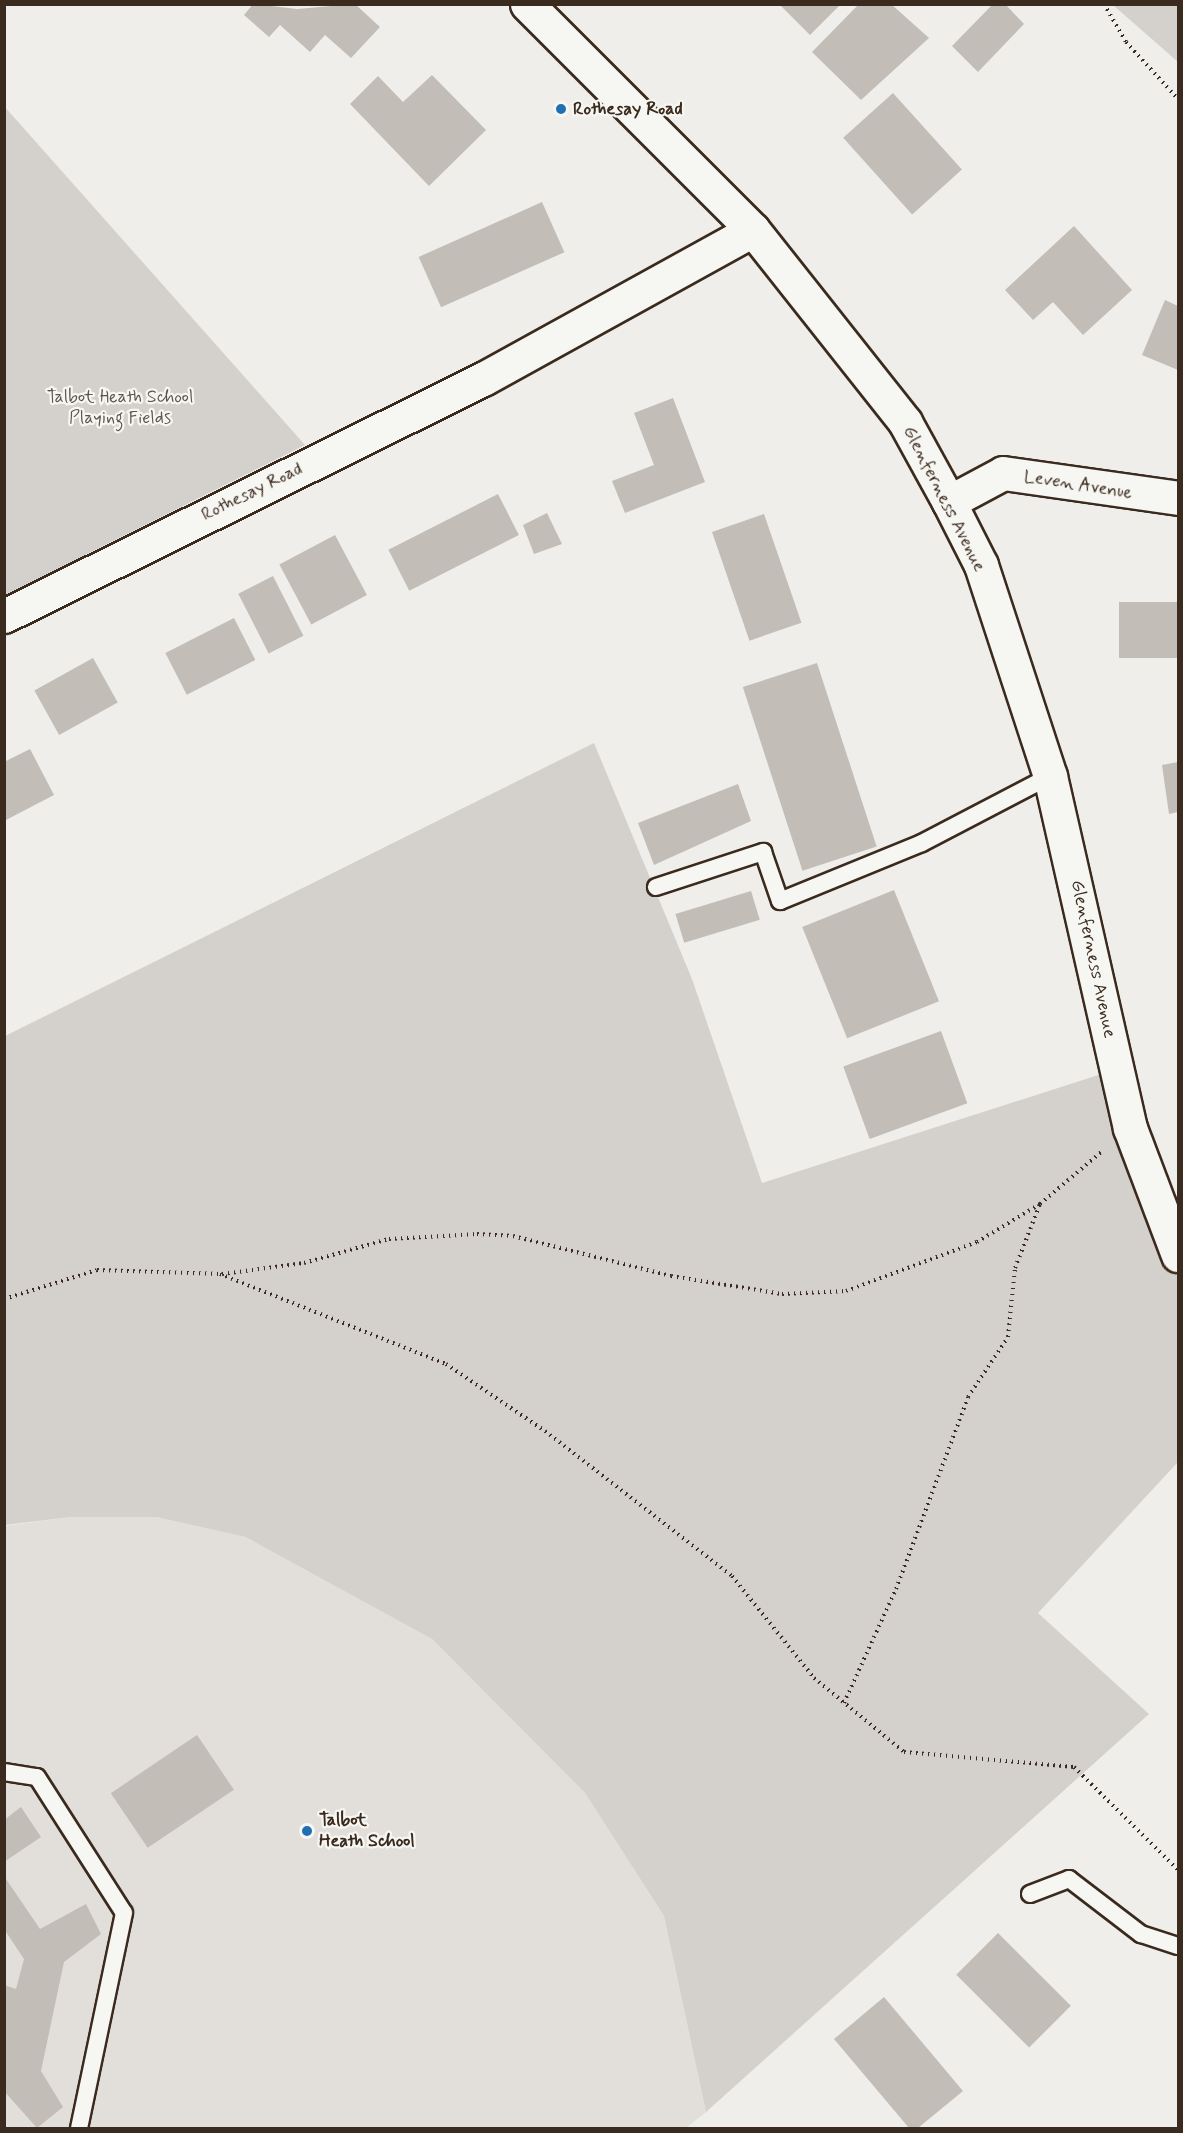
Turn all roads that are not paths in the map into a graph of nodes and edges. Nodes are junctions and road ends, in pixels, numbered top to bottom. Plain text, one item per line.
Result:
1 (526, 4) edge
2 (753, 230) junction
3 (1179, 498) edge
4 (949, 502) junction
5 (4, 616) edge
6 (1050, 776) junction
7 (656, 887) dead end
8 (1179, 1255) edge
9 (4, 1772) edge
10 (1030, 1894) dead end
11 (1179, 1946) edge
12 (79, 2128) edge

1 - 2 street, Glenferness Avenue
2 - 4 street, Glenferness Avenue
2 - 5 street, Rothesay Road
3 - 4 street, Leven Avenue
4 - 6 street, Glenferness Avenue
6 - 7 lane
6 - 8 street, Glenferness Avenue
9 - 12 lane
10 - 11 lane

